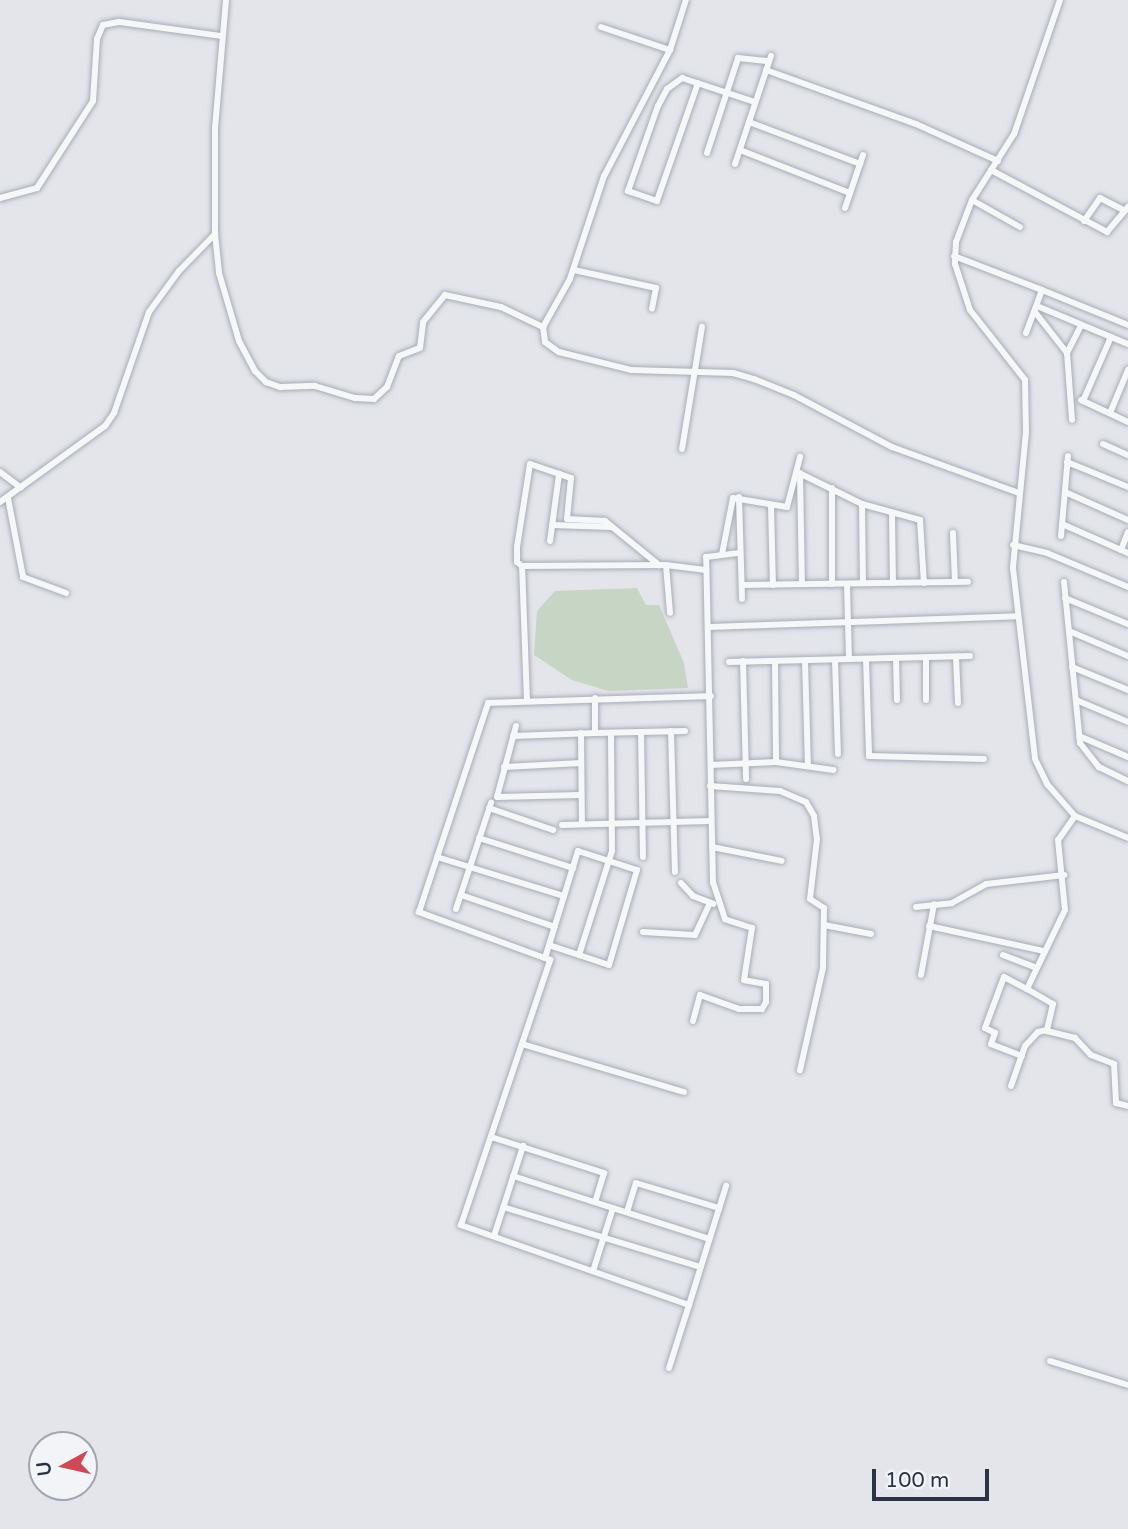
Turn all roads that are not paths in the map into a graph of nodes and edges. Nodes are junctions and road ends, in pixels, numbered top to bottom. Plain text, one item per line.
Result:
1 (226, 0) edge
2 (686, 0) edge
3 (1060, 0) edge
4 (601, 27) dead end
5 (221, 36) junction
6 (670, 50) junction
7 (766, 70) junction
8 (698, 83) junction
9 (727, 93) junction
10 (755, 102) junction
11 (749, 122) junction
12 (740, 150) junction
13 (707, 153) dead end
14 (863, 155) dead end
15 (998, 161) junction
16 (735, 164) dead end
17 (860, 164) junction
18 (992, 171) junction
19 (850, 193) junction
20 (0, 198) edge
21 (973, 200) junction
22 (845, 208) dead end
23 (1126, 209) edge
24 (1084, 221) junction
25 (1020, 227) dead end
26 (215, 234) junction
27 (955, 256) junction
28 (574, 270) junction
29 (1042, 290) junction
30 (652, 309) dead end
31 (1036, 309) junction
32 (1081, 325) junction
33 (1128, 325) edge
34 (543, 327) junction
35 (702, 327) dead end
36 (1026, 333) dead end
37 (1111, 337) junction
38 (1128, 344) edge
39 (1067, 354) junction
40 (1128, 370) edge
41 (691, 373) junction
42 (1074, 396) junction
43 (1083, 401) junction
44 (1110, 413) junction
45 (1072, 420) dead end
46 (1128, 422) edge
47 (1103, 444) dead end
48 (682, 449) dead end
49 (1128, 455) edge
50 (800, 457) dead end
51 (0, 472) edge
52 (799, 473) junction
53 (559, 474) junction
54 (1128, 487) edge
55 (21, 488) junction
56 (832, 488) junction
57 (1065, 492) junction
58 (1019, 493) junction
59 (8, 498) junction
60 (739, 498) junction
61 (0, 502) edge
62 (862, 504) junction
63 (771, 505) junction
64 (892, 514) junction
65 (1128, 520) edge
66 (1062, 524) junction
67 (552, 525) junction
68 (611, 527) junction
69 (1128, 532) edge
70 (953, 533) dead end
71 (1061, 536) dead end
72 (550, 541) dead end
73 (1017, 546) junction
74 (1124, 551) edge
75 (740, 553) junction
76 (722, 554) junction
77 (663, 565) junction
78 (522, 566) junction
79 (706, 570) junction
80 (955, 582) junction
81 (968, 582) dead end
82 (1064, 582) dead end
83 (863, 583) junction
84 (893, 583) junction
85 (924, 583) junction
86 (802, 584) junction
87 (832, 584) junction
88 (847, 584) junction
89 (1127, 584) edge
90 (742, 585) junction
91 (773, 585) junction
92 (65, 593) dead end
93 (1065, 598) junction
94 (742, 600) dead end
95 (670, 613) dead end
96 (1018, 617) junction
97 (848, 622) junction
98 (1128, 624) edge
99 (709, 627) junction
100 (1069, 631) junction
101 (970, 656) dead end
102 (1128, 656) edge
103 (956, 657) junction
104 (926, 658) junction
105 (849, 659) junction
106 (866, 659) junction
107 (896, 659) junction
108 (805, 660) junction
109 (835, 660) junction
110 (775, 661) junction
111 (729, 662) dead end
112 (743, 662) junction
113 (1072, 667) junction
114 (1128, 690) edge
115 (711, 696) junction
116 (595, 698) junction
117 (897, 700) dead end
118 (926, 700) dead end
119 (527, 701) junction
120 (1076, 701) junction
121 (958, 703) dead end
122 (1128, 722) edge
123 (516, 726) dead end
124 (671, 731) junction
125 (685, 731) dead end
126 (641, 732) junction
127 (581, 733) junction
128 (595, 733) junction
129 (611, 733) junction
130 (513, 736) junction
131 (1079, 736) junction
132 (838, 754) dead end
133 (1128, 757) edge
134 (984, 760) dead end
135 (776, 762) junction
136 (581, 763) junction
137 (746, 763) junction
138 (711, 765) junction
139 (808, 766) junction
140 (504, 767) junction
141 (833, 771) dead end
142 (746, 779) dead end
143 (1128, 781) edge
144 (710, 786) junction
145 (581, 795) junction
146 (1075, 816) junction
147 (711, 821) junction
148 (673, 822) junction
149 (642, 823) junction
150 (582, 824) junction
151 (613, 824) junction
152 (562, 825) dead end
153 (553, 830) dead end
154 (479, 838) junction
155 (1128, 838) edge
156 (712, 847) junction
157 (437, 857) junction
158 (643, 857) dead end
159 (608, 861) junction
160 (782, 861) dead end
161 (470, 867) junction
162 (573, 868) junction
163 (675, 872) dead end
164 (1064, 875) junction
165 (681, 883) dead end
166 (461, 895) junction
167 (564, 896) junction
168 (710, 903) junction
169 (934, 904) junction
170 (719, 905) junction
171 (916, 907) dead end
172 (456, 909) dead end
173 (824, 925) junction
174 (929, 926) junction
175 (555, 927) junction
176 (643, 932) dead end
177 (872, 934) dead end
178 (549, 945) junction
179 (1044, 951) junction
180 (579, 955) junction
181 (1003, 955) dead end
182 (545, 958) junction
183 (1037, 968) junction
184 (920, 975) dead end
185 (1027, 989) junction
186 (693, 1021) dead end
187 (1046, 1030) junction
188 (522, 1044) junction
189 (1022, 1056) junction
190 (800, 1070) dead end
191 (1011, 1086) dead end
192 (684, 1092) dead end
193 (1128, 1106) edge
194 (491, 1136) junction
195 (523, 1146) junction
196 (513, 1176) junction
197 (726, 1186) dead end
198 (595, 1202) junction
199 (503, 1207) junction
200 (613, 1208) junction
201 (719, 1208) junction
202 (627, 1212) junction
203 (494, 1236) junction
204 (604, 1236) junction
205 (709, 1239) junction
206 (700, 1267) junction
207 (593, 1271) junction
208 (689, 1306) junction
209 (1050, 1362) dead end
210 (668, 1368) dead end
211 (1128, 1385) edge

1 - 5 street
2 - 6 street
3 - 15 street
4 - 6 street
5 - 20 street
5 - 26 street
6 - 28 street
7 - 9 street
7 - 10 street
7 - 15 street
8 - 8 street
8 - 9 street
9 - 10 street
9 - 13 street
10 - 11 street
11 - 12 street
11 - 17 street
12 - 16 street
12 - 19 street
14 - 17 street
15 - 18 street
17 - 19 street
18 - 21 street
18 - 24 street
19 - 22 street
21 - 25 street
21 - 27 street
23 - 24 street
23 - 24 street
26 - 34 street
26 - 55 street
27 - 29 street
27 - 58 street
28 - 30 street
28 - 34 street
29 - 31 street
29 - 33 street
31 - 32 street
31 - 36 street
31 - 39 street
32 - 37 street
32 - 39 street
34 - 41 street
35 - 41 street
37 - 38 street
37 - 43 street
39 - 42 street
40 - 44 street
41 - 48 street
41 - 58 street
42 - 43 street
42 - 45 street
43 - 44 street
44 - 46 street
47 - 49 street
50 - 52 street
51 - 55 street
52 - 56 street
52 - 63 street
52 - 86 street
53 - 67 street
53 - 68 street
53 - 78 street
54 - 57 street
55 - 59 street
56 - 62 street
56 - 87 street
57 - 65 street
57 - 66 street
58 - 73 street
59 - 61 street
59 - 92 street
60 - 63 street
60 - 75 street
60 - 76 street
62 - 64 street
62 - 83 street
63 - 91 street
64 - 84 street
64 - 85 street
66 - 71 street
66 - 74 street
67 - 68 street
67 - 72 street
68 - 77 street
69 - 74 street
70 - 80 street
73 - 89 street
73 - 96 street
75 - 76 street
75 - 90 street
76 - 79 street
77 - 78 street
77 - 79 street
77 - 95 street
78 - 119 street
79 - 99 street
80 - 81 street
80 - 85 street
82 - 93 street
83 - 84 street
83 - 88 street
84 - 85 street
86 - 87 street
86 - 91 street
87 - 88 street
88 - 97 street
90 - 91 street
90 - 94 street
93 - 98 street
93 - 100 street
96 - 97 street
96 - 146 street
97 - 99 street
97 - 105 street
99 - 115 street
100 - 102 street
100 - 113 street
101 - 103 street
103 - 104 street
103 - 121 street
104 - 107 street
104 - 118 street
105 - 106 street
105 - 109 street
106 - 107 street
106 - 134 street
107 - 117 street
108 - 109 street
108 - 110 street
108 - 139 street
109 - 132 street
110 - 112 street
110 - 135 street
111 - 112 street
112 - 137 street
113 - 114 street
113 - 120 street
115 - 116 street
115 - 138 street
116 - 119 street
116 - 128 street
119 - 157 street
120 - 122 street
120 - 131 street
123 - 130 street
124 - 125 street
124 - 126 street
124 - 148 street
126 - 129 street
126 - 149 street
127 - 128 street
127 - 130 street
127 - 136 street
128 - 129 street
129 - 151 street
130 - 140 street
131 - 133 street
131 - 143 street
135 - 137 street
135 - 139 street
136 - 140 street
136 - 145 street
137 - 138 street
137 - 142 street
138 - 144 street
139 - 141 street
140 - 145 street
144 - 147 street
144 - 173 street
145 - 150 street
146 - 155 street
146 - 164 street
147 - 148 street
147 - 156 street
148 - 149 street
148 - 163 street
149 - 151 street
149 - 158 street
150 - 151 street
150 - 152 street
151 - 159 street
153 - 154 street
154 - 161 street
154 - 162 street
156 - 160 street
156 - 170 street
157 - 161 street
157 - 182 street
159 - 162 street
159 - 180 street
159 - 180 street
161 - 166 street
161 - 167 street
162 - 167 street
164 - 169 street
164 - 179 street
165 - 168 street
166 - 172 street
166 - 175 street
167 - 175 street
168 - 170 street
168 - 176 street
169 - 171 street
169 - 174 street
170 - 186 street
173 - 177 street
173 - 190 street
174 - 179 street
174 - 184 street
175 - 178 street
178 - 180 street
178 - 182 street
179 - 183 street
181 - 183 street
182 - 188 street
183 - 185 street
185 - 187 street
185 - 189 street
187 - 189 street
187 - 193 street
188 - 192 street
188 - 194 street
189 - 191 street
194 - 195 street
194 - 203 street
195 - 196 street
195 - 198 street
196 - 198 street
196 - 199 street
197 - 201 street
198 - 200 street
199 - 203 street
199 - 204 street
200 - 202 street
200 - 204 street
201 - 202 street
201 - 205 street
202 - 205 street
203 - 207 street
204 - 206 street
204 - 207 street
205 - 206 street
206 - 208 street
207 - 208 street
208 - 210 street
209 - 211 street

